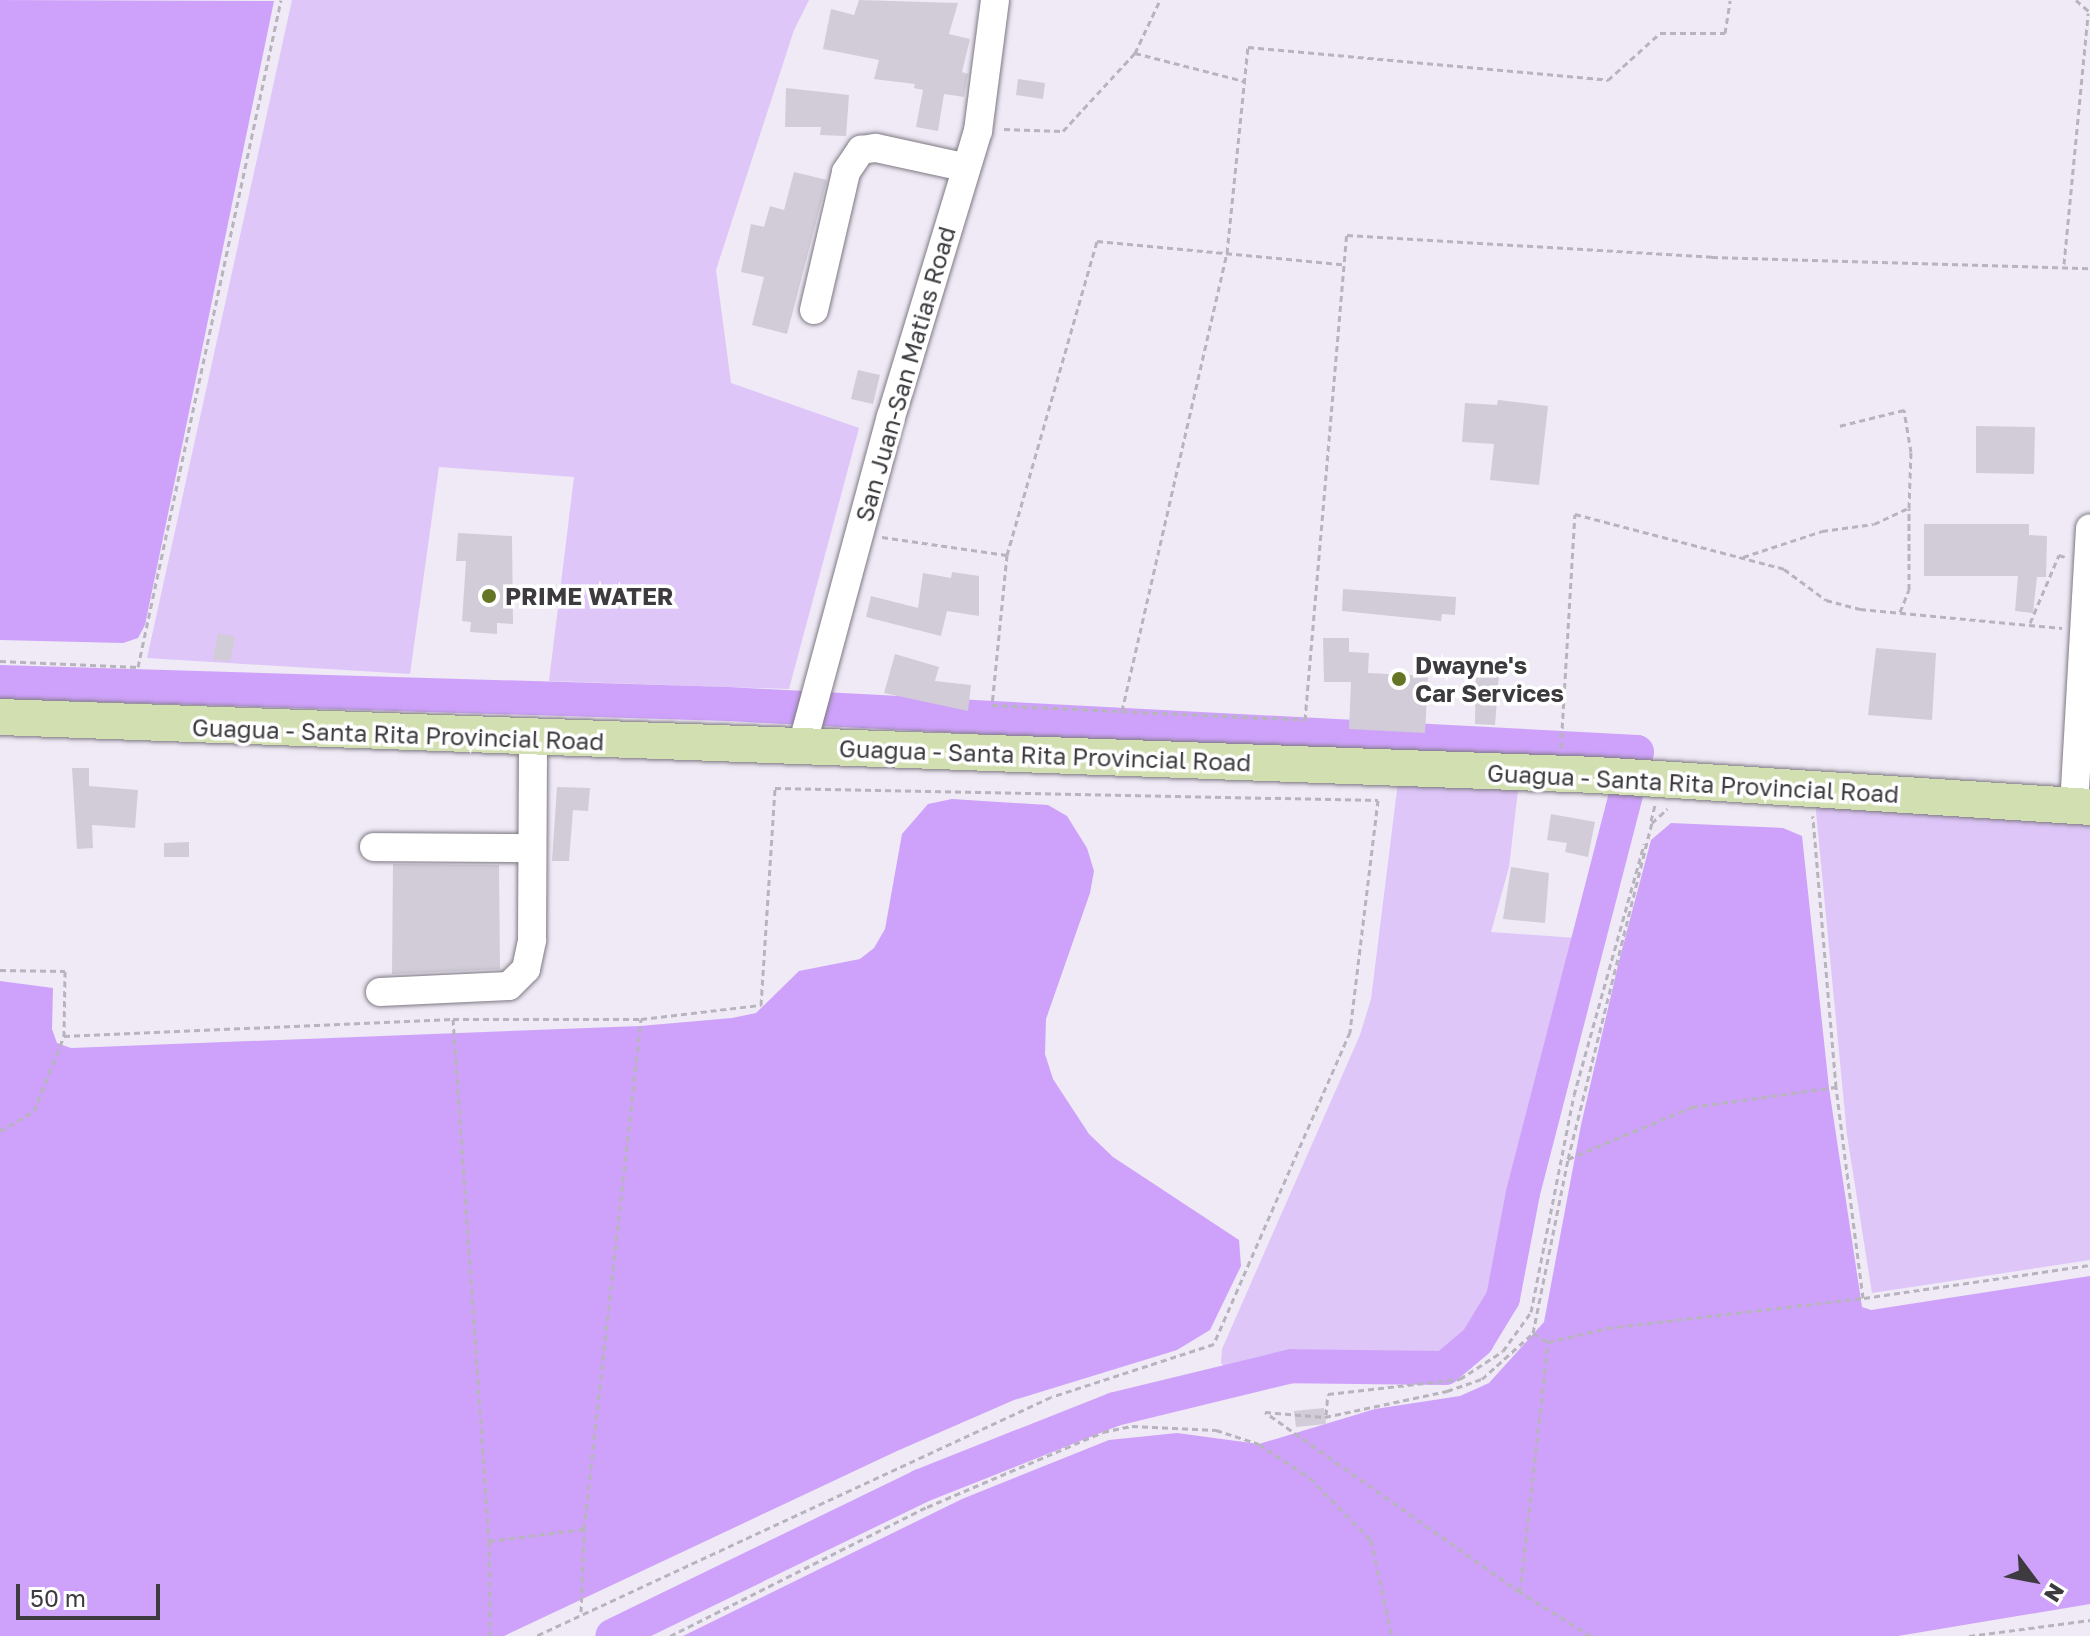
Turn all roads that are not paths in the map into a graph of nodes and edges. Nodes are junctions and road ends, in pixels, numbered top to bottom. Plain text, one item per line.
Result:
1 (995, 0) edge
2 (963, 167) junction
3 (814, 310) dead end
4 (2090, 528) edge
5 (0, 717) edge
6 (805, 736) junction
7 (533, 740) junction
8 (2082, 807) edge
9 (374, 847) dead end
10 (532, 848) junction
11 (380, 992) dead end

1 - 2 street, San Juan-San Matias Road
2 - 3 street
2 - 6 street, San Juan-San Matias Road
4 - 8 street
5 - 7 main road, Guagua - Santa Rita Provincial Road
6 - 7 main road, Guagua - Santa Rita Provincial Road
6 - 8 main road, Guagua - Santa Rita Provincial Road
7 - 10 street
9 - 10 street
10 - 11 street

